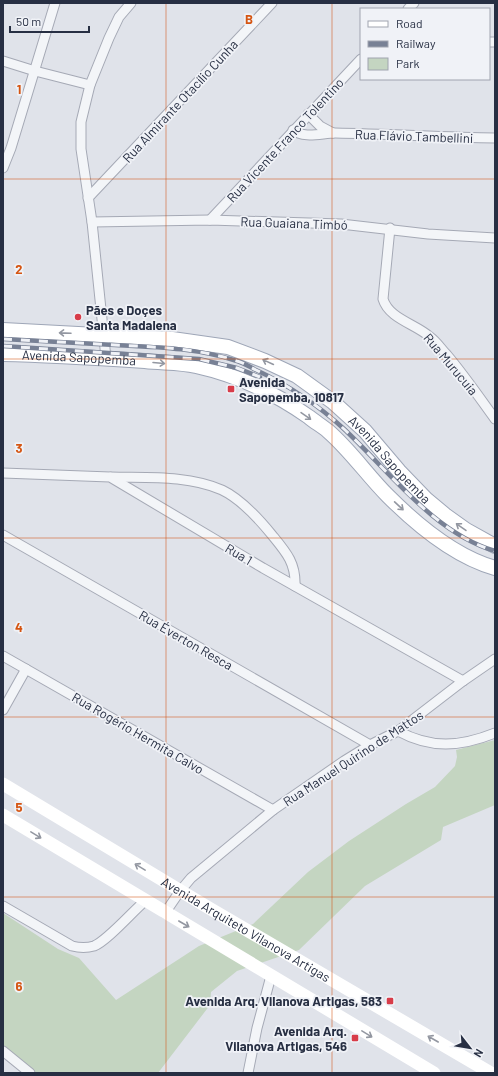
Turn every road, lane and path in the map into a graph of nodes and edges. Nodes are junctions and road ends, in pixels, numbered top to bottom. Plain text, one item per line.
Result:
1 (55, 3) edge
2 (131, 3) edge
3 (272, 3) edge
4 (360, 60) edge
5 (3, 61) edge
6 (35, 71) junction
7 (90, 85) junction
8 (308, 114) junction
9 (293, 130) junction
10 (334, 133) junction
11 (495, 138) edge
12 (7, 150) edge
13 (3, 168) edge
14 (88, 198) junction
15 (210, 220) junction
16 (92, 222) junction
17 (390, 228) junction
18 (495, 238) edge
19 (3, 330) edge
20 (104, 335) junction
21 (3, 354) edge
22 (106, 358) junction
23 (495, 419) edge
24 (3, 473) edge
25 (110, 477) junction
26 (3, 535) edge
27 (495, 545) edge
28 (495, 568) edge
29 (295, 586) junction
30 (3, 656) edge
31 (495, 659) edge
32 (26, 669) junction
33 (463, 681) junction
34 (3, 710) edge
35 (398, 731) junction
36 (495, 733) edge
37 (370, 745) junction
38 (3, 784) edge
39 (272, 810) junction
40 (3, 815) edge
41 (180, 891) junction
42 (145, 901) junction
43 (3, 906) edge
44 (165, 913) junction
45 (272, 976) junction
46 (3, 1051) edge
47 (419, 1069) edge
48 (30, 1073) edge
49 (248, 1073) edge
50 (434, 1073) edge
51 (490, 1073) edge

1 - 6 street
2 - 7 street
3 - 14 street, Rua Almirante Otacílio Cunha
4 - 8 street, Rua Vicente Franco Tolentino
5 - 6 street
6 - 7 street
6 - 12 street
7 - 14 street
8 - 9 street, Rua Vicente Franco Tolentino
8 - 10 street, Rua Flávio Tambellini
9 - 10 street, Rua Flávio Tambellini
9 - 15 street, Rua Vicente Franco Tolentino
10 - 11 street, Rua Flávio Tambellini
12 - 13 street
14 - 16 street
15 - 16 street, Rua Guaiana Timbó
15 - 17 street, Rua Guaiana Timbó
16 - 20 street
17 - 18 street, Rua Guaiana Timbó
17 - 23 street, Rua Murucuia
20 -> 19 main road, Avenida Sapopemba
20 - 22 street
27 -> 20 main road, Avenida Sapopemba
21 - 22 main road, Avenida Sapopemba
22 -> 28 main road, Avenida Sapopemba
24 - 25 street, Rua 1
25 - 29 street, Rua 1
25 - 29 street
26 - 37 street, Rua Éverton Resca
29 - 33 street, Rua 1
30 - 32 street, Rua Rogério Hermita Calvo
31 - 33 street, Rua Manuel Quirino de Mattos
32 - 34 street
32 - 39 street, Rua Rogério Hermita Calvo
33 - 35 street, Rua Manuel Quirino de Mattos
35 - 36 street
35 - 37 street, Rua Manuel Quirino de Mattos
37 - 39 street, Rua Manuel Quirino de Mattos
41 -> 38 main road, Avenida Arquiteto Vilanova Artigas
39 - 41 street, Rua Manuel Quirino de Mattos
40 -> 42 main road, Avenida Arquiteto Vilanova Artigas
41 - 44 street, Rua Manuel Quirino de Mattos
51 -> 41 main road, Avenida Arquiteto Vilanova Artigas
42 - 43 street
42 - 44 main road, Avenida Arquiteto Vilanova Artigas
44 -> 45 main road, Avenida Arquiteto Vilanova Artigas
45 -> 47 main road, Avenida Arquiteto Vilanova Artigas
45 - 49 street
46 - 48 street
47 - 50 main road, Avenida Arquiteto Vilanova Artigas

